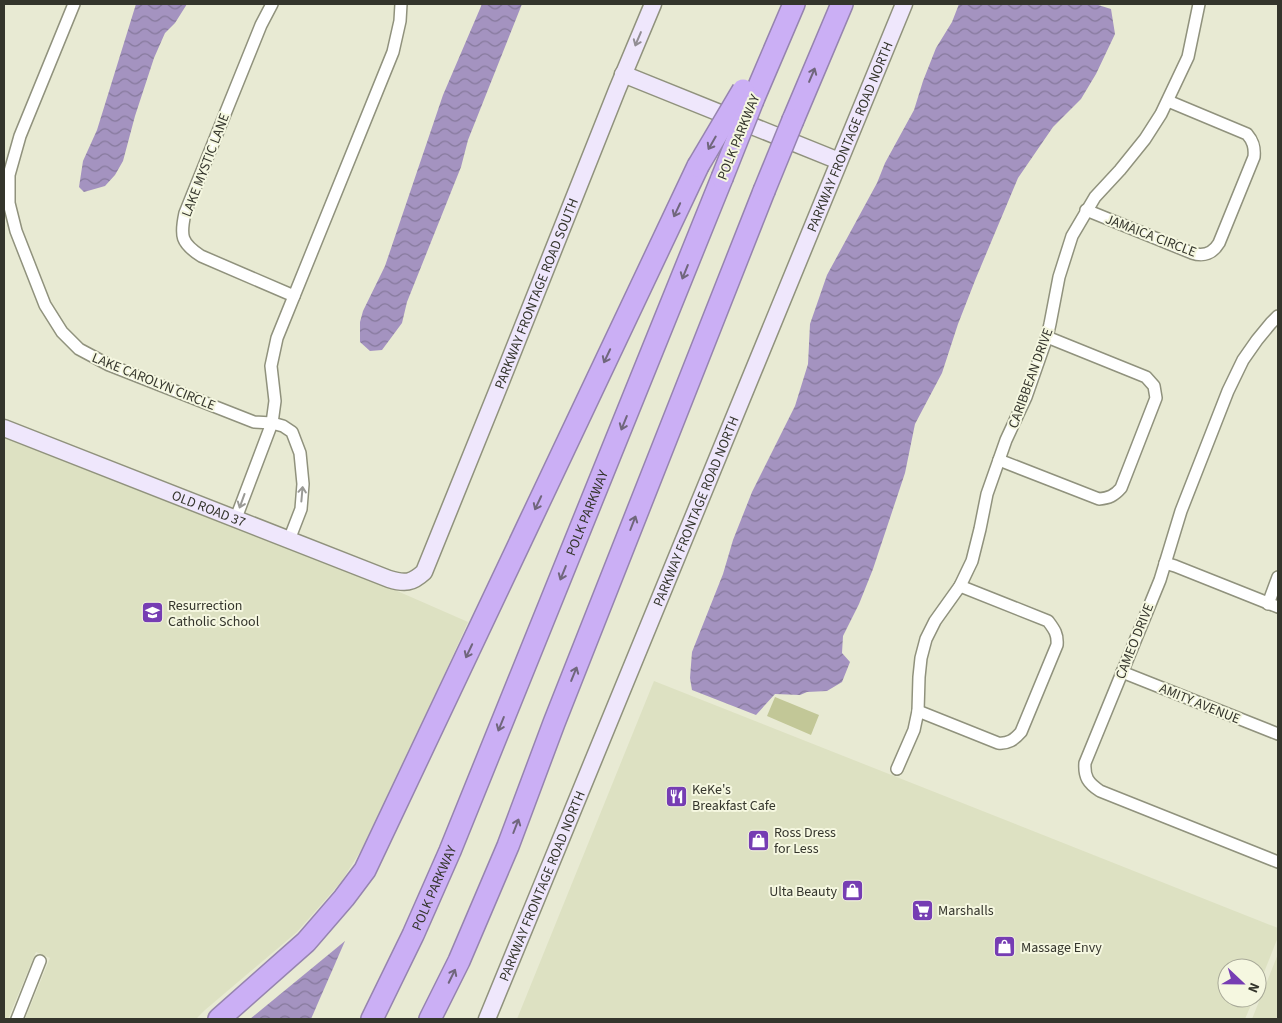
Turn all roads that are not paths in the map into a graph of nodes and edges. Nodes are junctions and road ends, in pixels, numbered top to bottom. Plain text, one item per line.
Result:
1 (74, 4) edge
2 (272, 4) edge
3 (400, 4) edge
4 (653, 4) edge
5 (794, 4) edge
6 (842, 4) edge
7 (904, 4) edge
8 (1199, 4) edge
9 (623, 74) junction
10 (748, 95) junction
11 (1168, 101) junction
12 (839, 162) junction
13 (1086, 210) junction
14 (294, 296) junction
15 (1278, 316) edge
16 (1046, 337) junction
17 (272, 423) junction
18 (4, 428) edge
19 (999, 460) junction
20 (236, 518) junction
21 (289, 540) junction
22 (1165, 563) junction
23 (1278, 577) edge
24 (416, 579) joint
25 (960, 586) junction
26 (1273, 606) edge
27 (1122, 672) junction
28 (918, 711) junction
29 (1278, 734) edge
30 (898, 769) dead end
31 (1278, 862) edge
32 (40, 962) dead end
33 (17, 1019) edge
34 (220, 1019) edge
35 (372, 1019) edge
36 (430, 1019) edge
37 (487, 1019) edge

1 - 17 street, LAKE CAROLYN CIRCLE
2 - 14 street, LAKE MYSTIC LANE
3 - 14 street
4 -> 9 main road, PARKWAY FRONTAGE ROAD SOUTH
5 - 10 highway, POLK PARKWAY
36 -> 6 highway, bridge
7 - 12 main road, PARKWAY FRONTAGE ROAD NORTH
8 - 11 street, CARIBBEAN DRIVE
9 - 12 main road
9 - 24 main road, PARKWAY FRONTAGE ROAD SOUTH
10 -> 34 highway, bridge
10 -> 35 highway, POLK PARKWAY, bridge
11 - 13 street, CARIBBEAN DRIVE
11 - 13 street, JAMAICA CIRCLE
12 - 37 main road, PARKWAY FRONTAGE ROAD NORTH
13 - 16 street, CARIBBEAN DRIVE
14 - 17 street
15 - 22 street, CAMEO DRIVE
16 - 19 street, CARIBBEAN DRIVE
16 - 19 street
17 -> 20 street
21 -> 17 street, LAKE CAROLYN CIRCLE
18 - 20 main road, OLD ROAD 37
19 - 25 street, CARIBBEAN DRIVE
20 - 21 main road, OLD ROAD 37
21 - 24 main road, OLD ROAD 37
22 - 26 street
22 - 27 street, CAMEO DRIVE
23 - 26 street
25 - 28 street, CARIBBEAN DRIVE
25 - 28 street
27 - 29 street, AMITY AVENUE
27 - 31 street, CAMEO DRIVE
28 - 30 street, CARIBBEAN DRIVE
32 - 33 street

